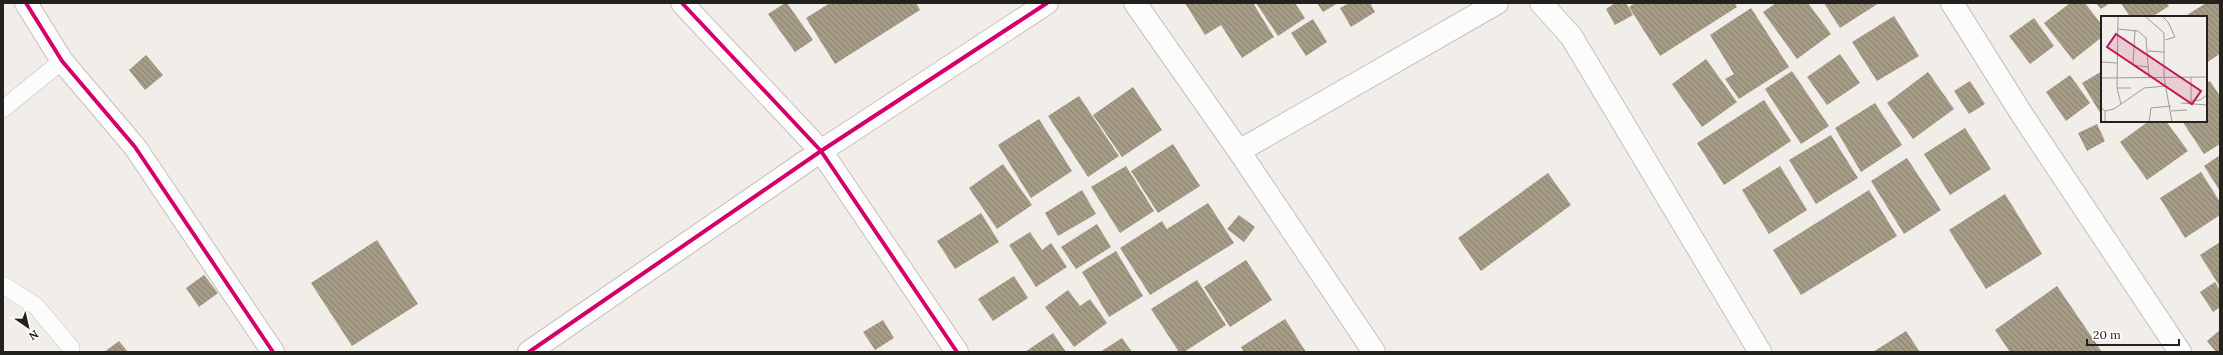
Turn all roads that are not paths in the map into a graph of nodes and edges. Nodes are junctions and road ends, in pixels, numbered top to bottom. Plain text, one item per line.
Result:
1 (26, 3) edge
2 (1047, 3) edge
3 (1135, 3) edge
4 (1497, 3) edge
5 (1541, 3) edge
6 (1952, 3) edge
7 (692, 6) edge
8 (62, 61) junction
9 (3, 109) edge
10 (822, 151) junction
11 (1239, 151) junction
12 (3, 285) edge
13 (71, 348) dead end
14 (273, 352) edge
15 (529, 352) edge
16 (957, 352) edge
17 (1374, 352) edge
18 (1760, 352) edge
19 (2180, 352) edge

1 - 8 street
2 - 10 street
3 - 11 street
4 - 11 street
5 - 18 street
6 - 19 street
7 - 10 street
8 - 9 lane
8 - 14 street
10 - 15 street
10 - 16 street
11 - 17 street
12 - 13 lane

